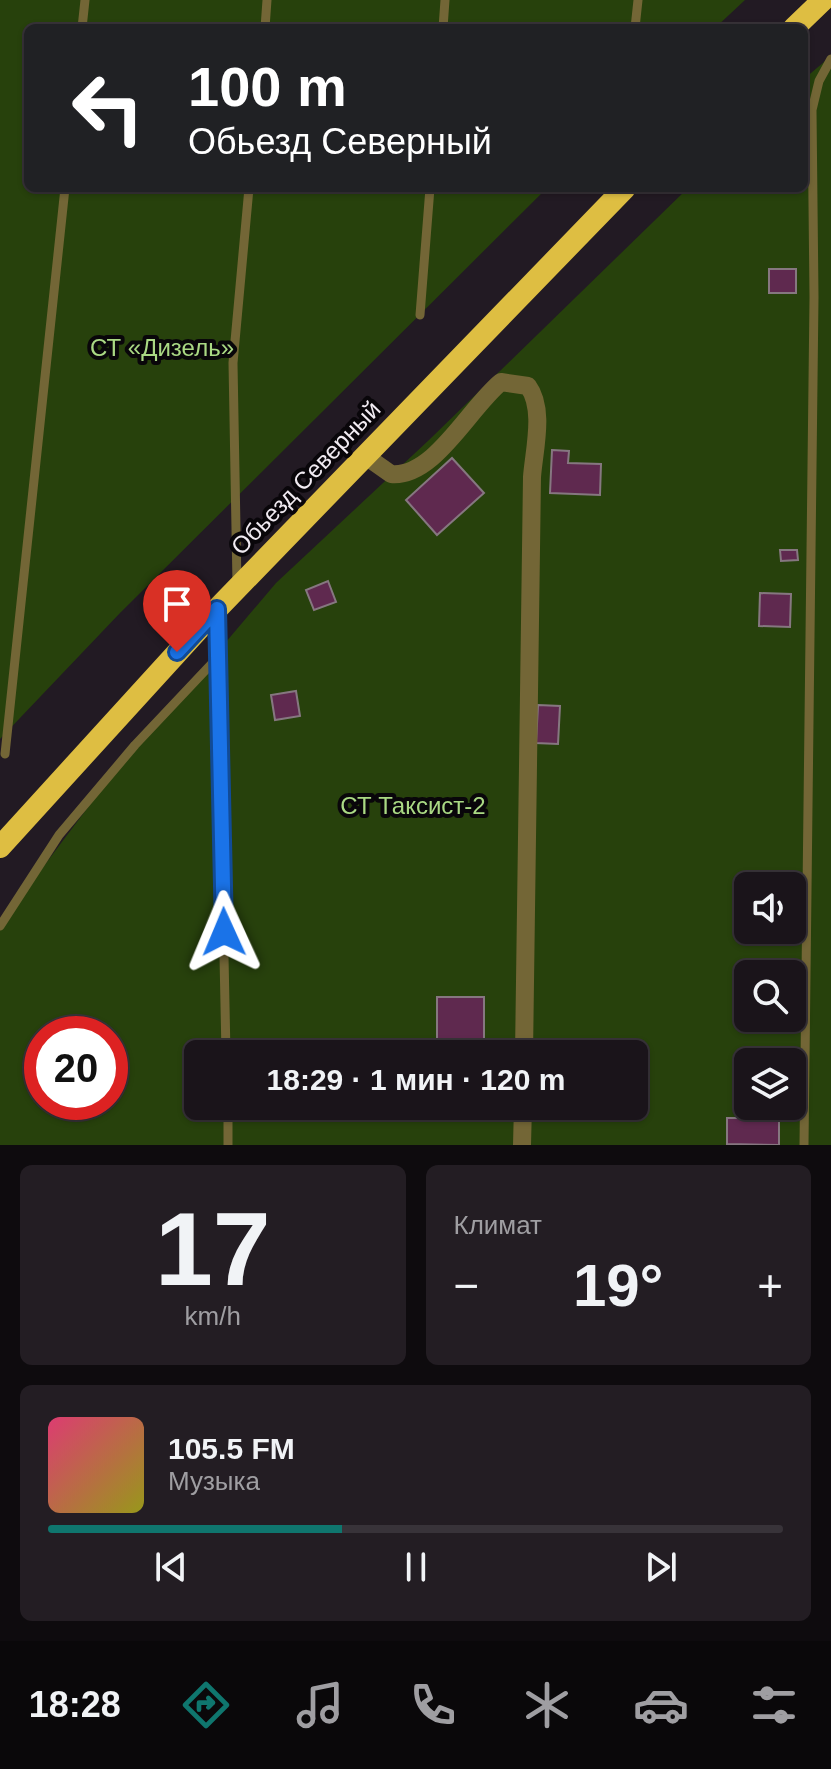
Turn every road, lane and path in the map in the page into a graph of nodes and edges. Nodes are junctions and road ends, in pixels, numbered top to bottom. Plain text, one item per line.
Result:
1 (85, 0) edge
2 (267, 0) edge
3 (445, 0) edge
4 (638, 0) edge
5 (823, 0) edge
6 (82, 24) edge
7 (265, 24) edge
8 (443, 24) edge
9 (635, 24) edge
10 (798, 24) edge
11 (831, 59) edge
12 (65, 192) edge
13 (249, 192) edge
14 (430, 192) edge
15 (621, 192) edge
16 (420, 315) dead end
17 (364, 455) junction
18 (237, 588) junction
19 (217, 609) junction
20 (218, 657) junction
21 (5, 754) dead end
22 (0, 847) edge
23 (0, 926) edge
24 (226, 1040) edge
25 (524, 1040) edge
26 (228, 1120) edge
27 (523, 1120) edge
28 (228, 1145) edge
29 (522, 1145) edge
30 (804, 1145) edge

1 - 6 lane
2 - 7 lane
3 - 8 lane
4 - 9 lane
5 - 10 highway
11 - 30 lane
12 - 21 lane
13 - 18 lane
14 - 16 lane
15 - 17 highway, Обьезд Северный
17 - 18 highway, Обьезд Северный
17 - 25 street
18 - 19 highway, Обьезд Северный
19 - 20 lane
19 - 22 highway, Обьезд Северный
20 - 23 lane
20 - 24 lane
26 - 28 lane
27 - 29 street

